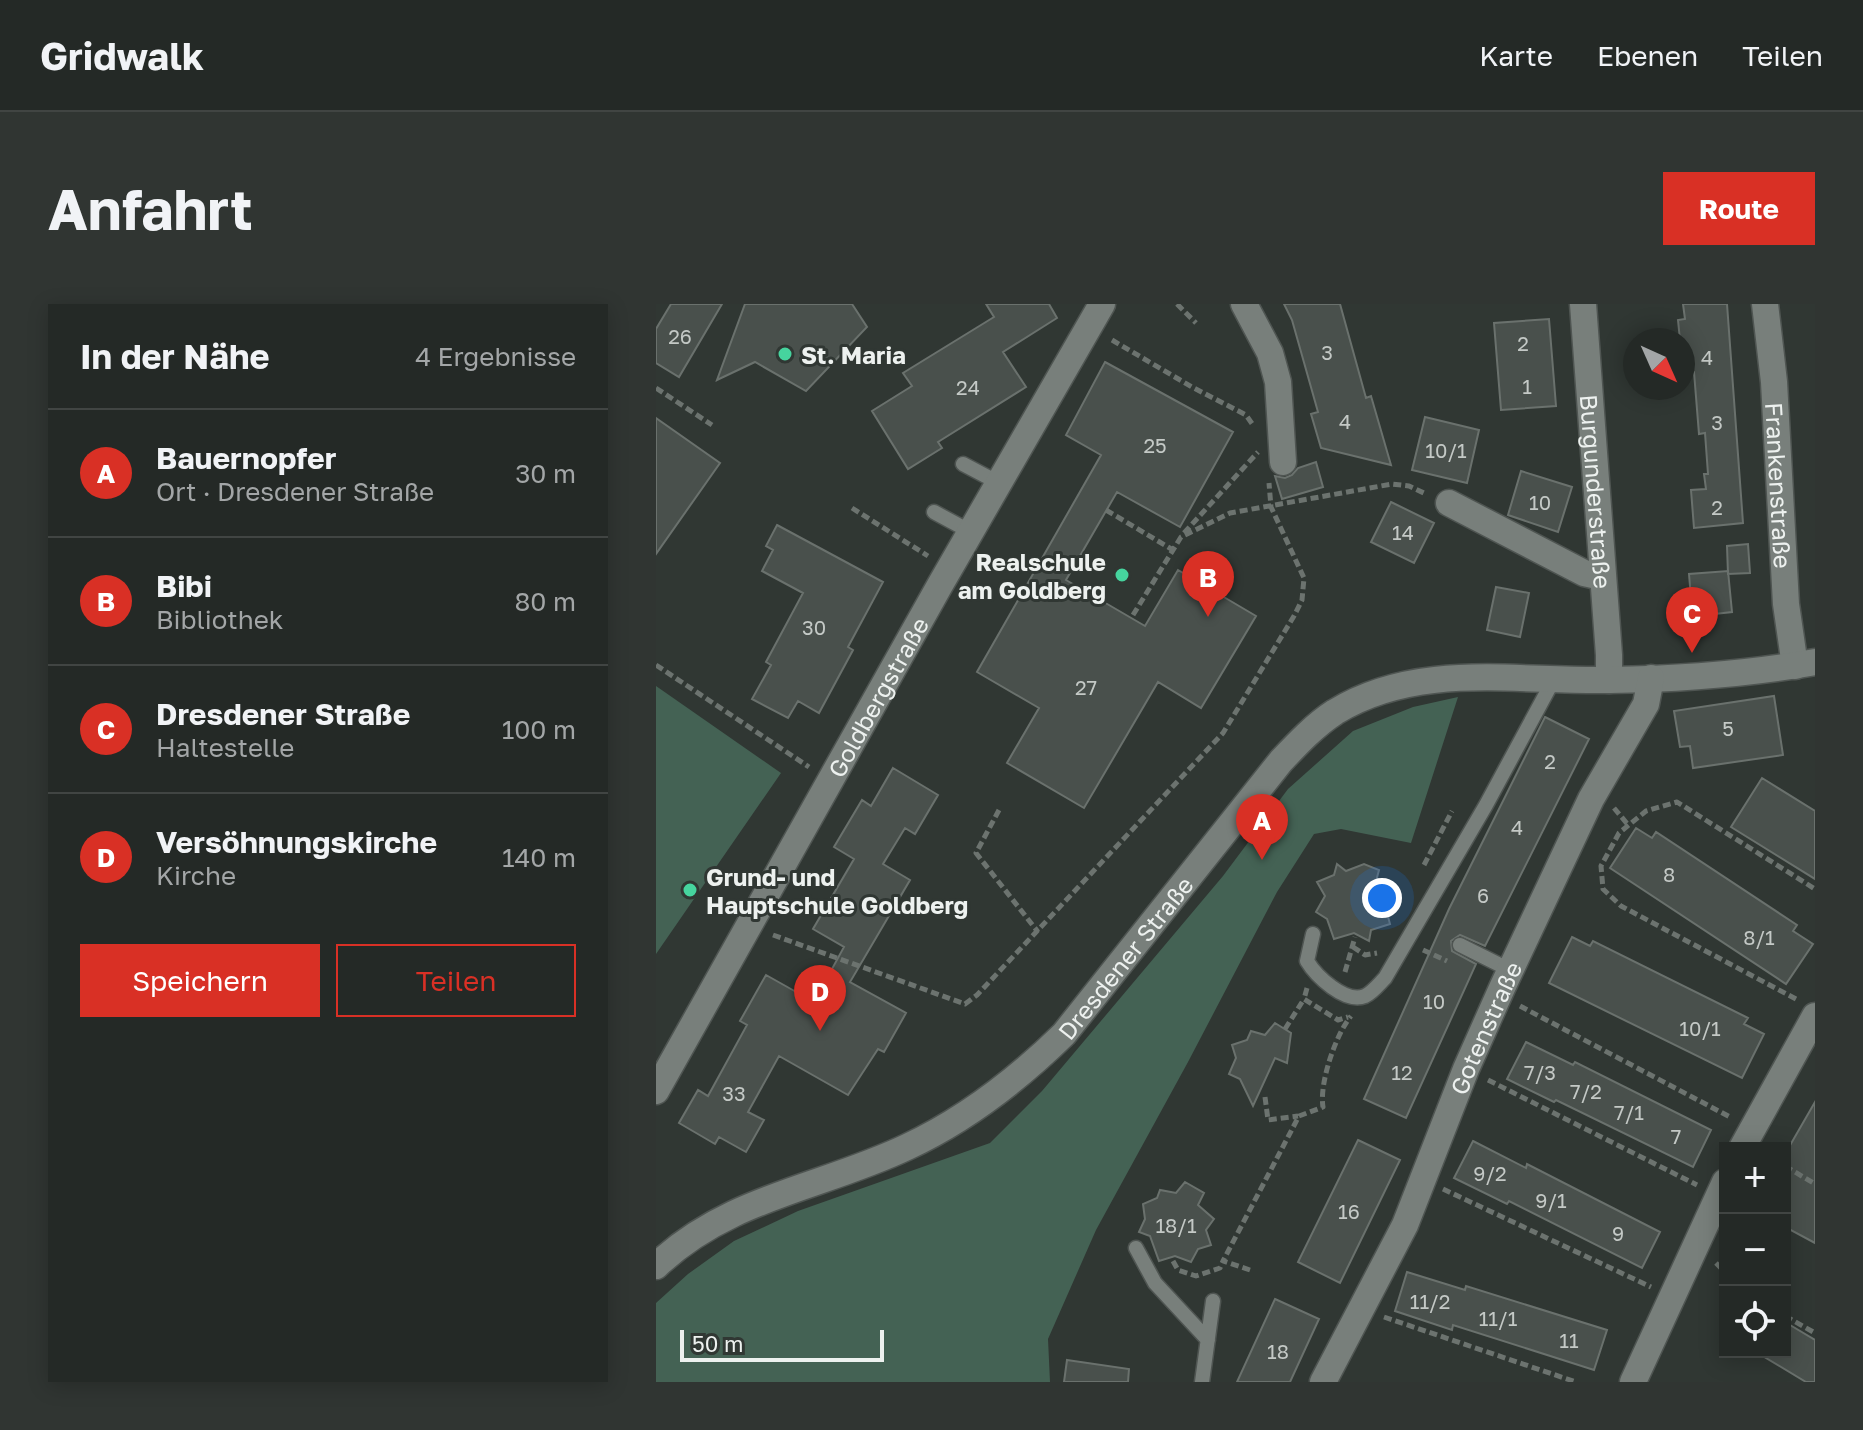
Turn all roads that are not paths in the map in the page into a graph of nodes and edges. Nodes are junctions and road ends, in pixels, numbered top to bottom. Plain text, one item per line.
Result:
1 (1244, 304) edge
2 (1583, 304) edge
3 (1765, 304) edge
4 (1096, 316) edge
5 (1275, 455) road end
6 (963, 464) dead end
7 (999, 483) junction
8 (1437, 498) road end
9 (934, 512) dead end
10 (971, 532) junction
11 (1602, 577) junction
12 (1805, 664) edge
13 (1651, 678) junction
14 (1554, 679) junction
15 (1609, 680) junction
16 (1313, 934) dead end
17 (1460, 945) dead end
18 (1510, 970) junction
19 (1808, 1009) edge
20 (656, 1091) edge
21 (1745, 1142) edge
22 (1719, 1195) edge
23 (1136, 1248) dead end
24 (656, 1266) edge
25 (1213, 1301) dead end
26 (1208, 1340) junction
27 (1202, 1382) edge
28 (1323, 1382) edge
29 (1633, 1382) edge

1 - 5 street
2 - 11 street, Burgunderstraße
3 - 12 street, Frankenstraße
4 - 7 street, Goldbergstraße
6 - 7 lane
7 - 10 street, Goldbergstraße
8 - 11 street
9 - 10 lane
10 - 20 street, Goldbergstraße
11 - 15 street, Burgunderstraße
12 - 13 street, Dresdener Straße
13 - 15 street, Dresdener Straße
13 - 18 street, Gotenstraße
14 - 15 street, Dresdener Straße
14 - 16 lane
14 - 24 street, Dresdener Straße
17 - 18 lane
18 - 28 street, Gotenstraße
19 - 21 street
22 - 29 street
23 - 26 lane
25 - 26 lane
26 - 27 lane

